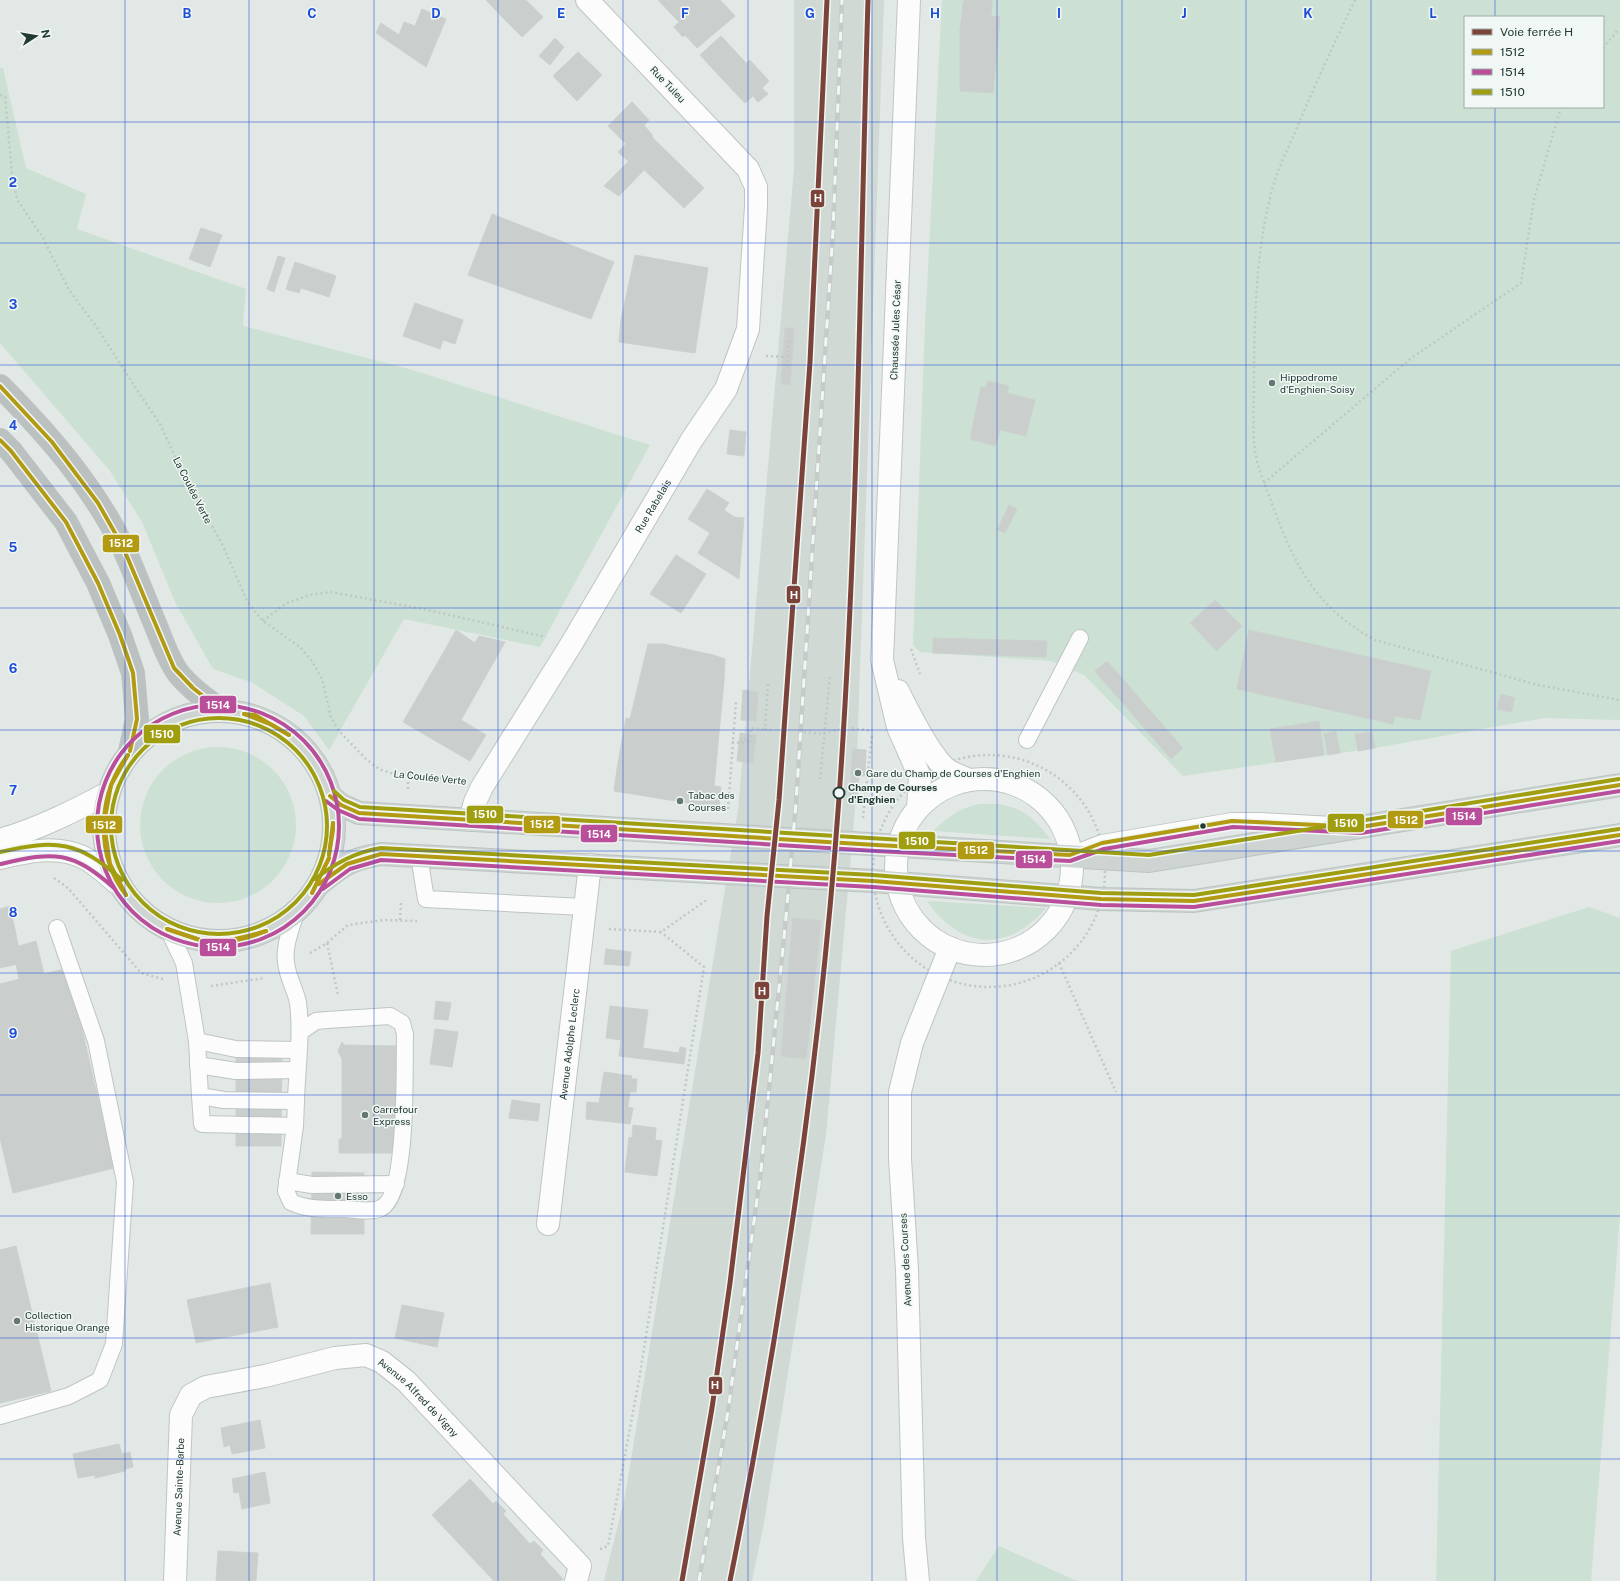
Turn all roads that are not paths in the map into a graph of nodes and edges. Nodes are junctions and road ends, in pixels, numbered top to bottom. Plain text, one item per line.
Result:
1 (587, 0) edge
2 (909, 0) edge
3 (748, 169) joint
4 (0, 377) edge
5 (0, 386) edge
6 (22, 408) junction
7 (0, 440) edge
8 (1080, 638) dead end
9 (882, 660) junction
10 (221, 710) junction
11 (1027, 740) dead end
12 (130, 751) junction
13 (969, 780) junction
14 (1620, 785) edge
15 (108, 794) junction
16 (330, 796) junction
17 (918, 808) junction
18 (470, 820) junction
19 (1620, 835) edge
20 (0, 840) edge
21 (896, 845) junction
22 (1070, 855) junction
23 (419, 856) junction
24 (0, 858) edge
25 (590, 865) junction
26 (118, 884) junction
27 (319, 884) junction
28 (897, 884) junction
29 (1068, 896) junction
30 (296, 912) junction
31 (583, 918) junction
32 (57, 928) dead end
33 (169, 931) junction
34 (950, 948) junction
35 (300, 1032) junction
36 (197, 1041) junction
37 (298, 1050) junction
38 (198, 1066) junction
39 (297, 1070) junction
40 (200, 1096) junction
41 (296, 1100) junction
42 (295, 1126) junction
43 (287, 1181) junction
44 (396, 1184) junction
45 (548, 1224) dead end
46 (191, 1395) joint
47 (0, 1416) edge
48 (175, 1581) edge
49 (576, 1581) edge
50 (918, 1581) edge

1 - 3 street, Rue Tuleu
2 - 9 street, Chaussée Jules César
3 - 18 street, Rue Rabelais
4 - 6 lane
5 - 6 highway
6 - 10 highway
7 - 12 highway
8 - 11 lane
9 - 13 street, Chaussée Jules César
9 - 17 street, Chaussée Jules César
10 - 12 main road
10 - 16 main road
12 - 15 main road
13 - 17 street
13 - 22 street
14 - 22 main road
15 - 20 street
15 - 26 main road
16 - 18 main road
16 - 27 main road
17 - 21 street
18 - 21 main road
19 - 29 main road
21 - 22 main road
21 - 28 street
22 - 29 street
23 - 25 main road
23 - 27 main road
23 - 31 lane
24 - 26 street
25 - 28 main road
25 - 31 street, Avenue Adolphe Leclerc
26 - 33 main road
27 - 30 main road
28 - 29 main road
28 - 34 street
29 - 34 street
30 - 33 main road
30 - 35 lane
31 - 45 street, Avenue Adolphe Leclerc
32 - 47 lane
33 - 36 lane
34 - 50 street, Avenue des Courses
35 - 37 lane
35 - 44 lane
36 - 37 lane
36 - 38 lane
37 - 39 lane
38 - 39 lane
38 - 40 lane
39 - 41 lane
40 - 41 lane
40 - 42 lane
41 - 42 lane
42 - 43 lane
43 - 44 lane
43 - 44 lane
46 - 48 street, Avenue Sainte-Barbe
46 - 49 street, Avenue Alfred de Vigny

